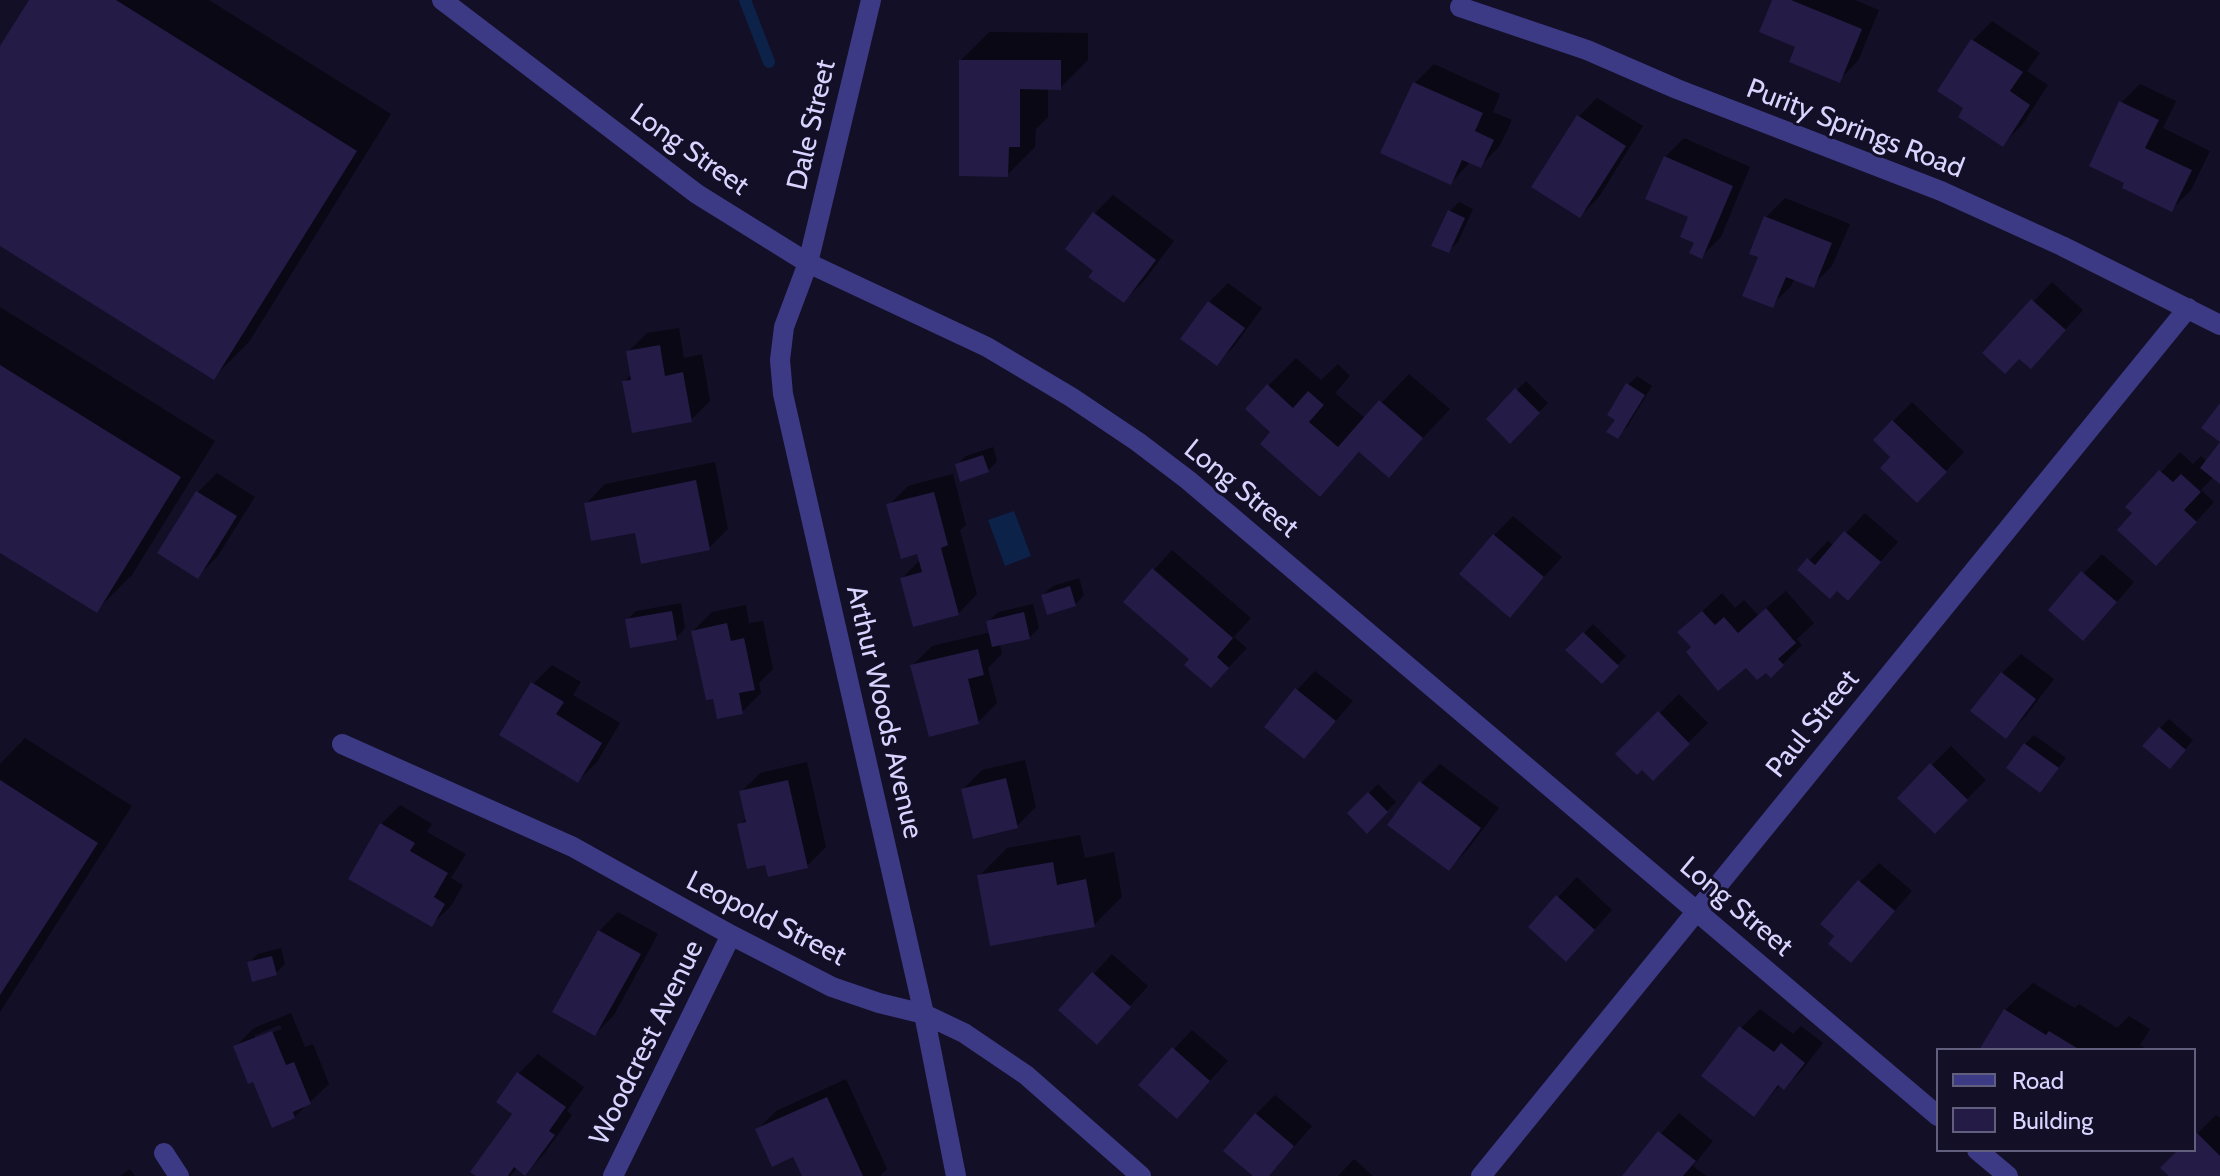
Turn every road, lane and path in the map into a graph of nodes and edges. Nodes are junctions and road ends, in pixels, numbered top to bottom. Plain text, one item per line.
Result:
1 (442, 0) edge
2 (871, 0) edge
3 (1460, 7) dead end
4 (808, 263) junction
5 (2188, 308) junction
6 (2220, 325) edge
7 (342, 744) dead end
8 (1697, 911) junction
9 (731, 935) junction
10 (924, 1014) junction
11 (1936, 1114) edge
12 (1979, 1152) edge
13 (164, 1153) dead end
14 (179, 1176) edge
15 (613, 1176) edge
16 (956, 1176) edge
17 (1141, 1176) edge
18 (1481, 1176) edge
19 (2008, 1176) edge

1 - 4 street, Long Street
2 - 4 street, Dale Street
3 - 5 street, Purity Springs Road
4 - 8 street, Long Street
4 - 10 street, Arthur Woods Avenue
5 - 6 street, Purity Springs Road
5 - 8 street, Paul Street
7 - 9 street, Leopold Street
8 - 11 street, Long Street
8 - 18 street, Paul Street
9 - 10 street, Leopold Street
9 - 15 street, Woodcrest Avenue
10 - 16 street, Arthur Woods Avenue
10 - 17 street, Leopold Street
12 - 19 street
13 - 14 street

